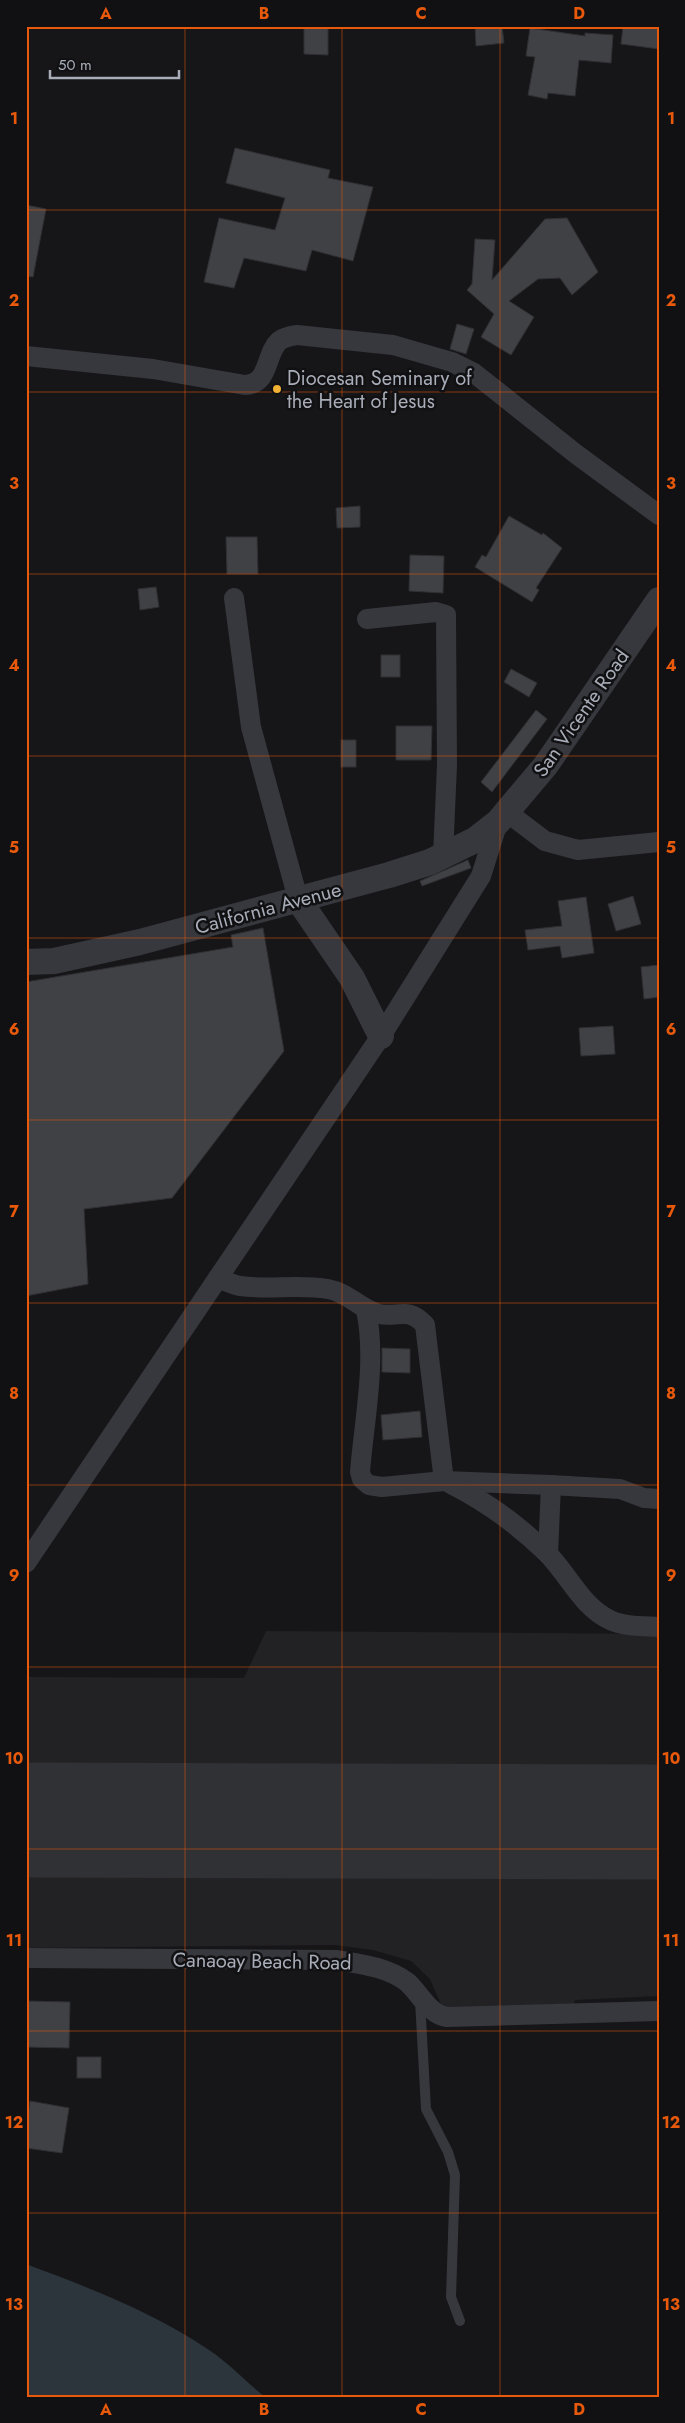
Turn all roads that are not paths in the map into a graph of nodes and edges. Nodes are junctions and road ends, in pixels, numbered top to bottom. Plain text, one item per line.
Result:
1 (26, 356) edge
2 (659, 515) edge
3 (234, 598) dead end
4 (659, 600) edge
5 (367, 619) dead end
6 (503, 817) junction
7 (659, 842) edge
8 (443, 856) junction
9 (298, 899) junction
10 (26, 962) edge
11 (381, 1036) junction
12 (218, 1278) junction
13 (366, 1310) junction
14 (444, 1481) junction
15 (551, 1485) junction
16 (659, 1499) edge
17 (548, 1554) junction
18 (26, 1563) edge
19 (659, 1627) edge
20 (26, 1958) edge
21 (420, 1994) junction
22 (659, 2011) edge
23 (460, 2321) dead end

1 - 2 street
3 - 9 street
4 - 6 street, San Vicente Road
5 - 8 street
6 - 7 street
6 - 8 street, California Avenue
6 - 11 street
8 - 9 street, California Avenue
9 - 10 street, California Avenue
9 - 11 street
11 - 12 street
12 - 13 street
12 - 18 street
13 - 14 street
13 - 14 street
14 - 15 street
14 - 17 street
15 - 16 street
15 - 17 street
17 - 19 street
20 - 21 street, Canaoay Beach Road
21 - 22 street, Canaoay Beach Road
21 - 23 lane

